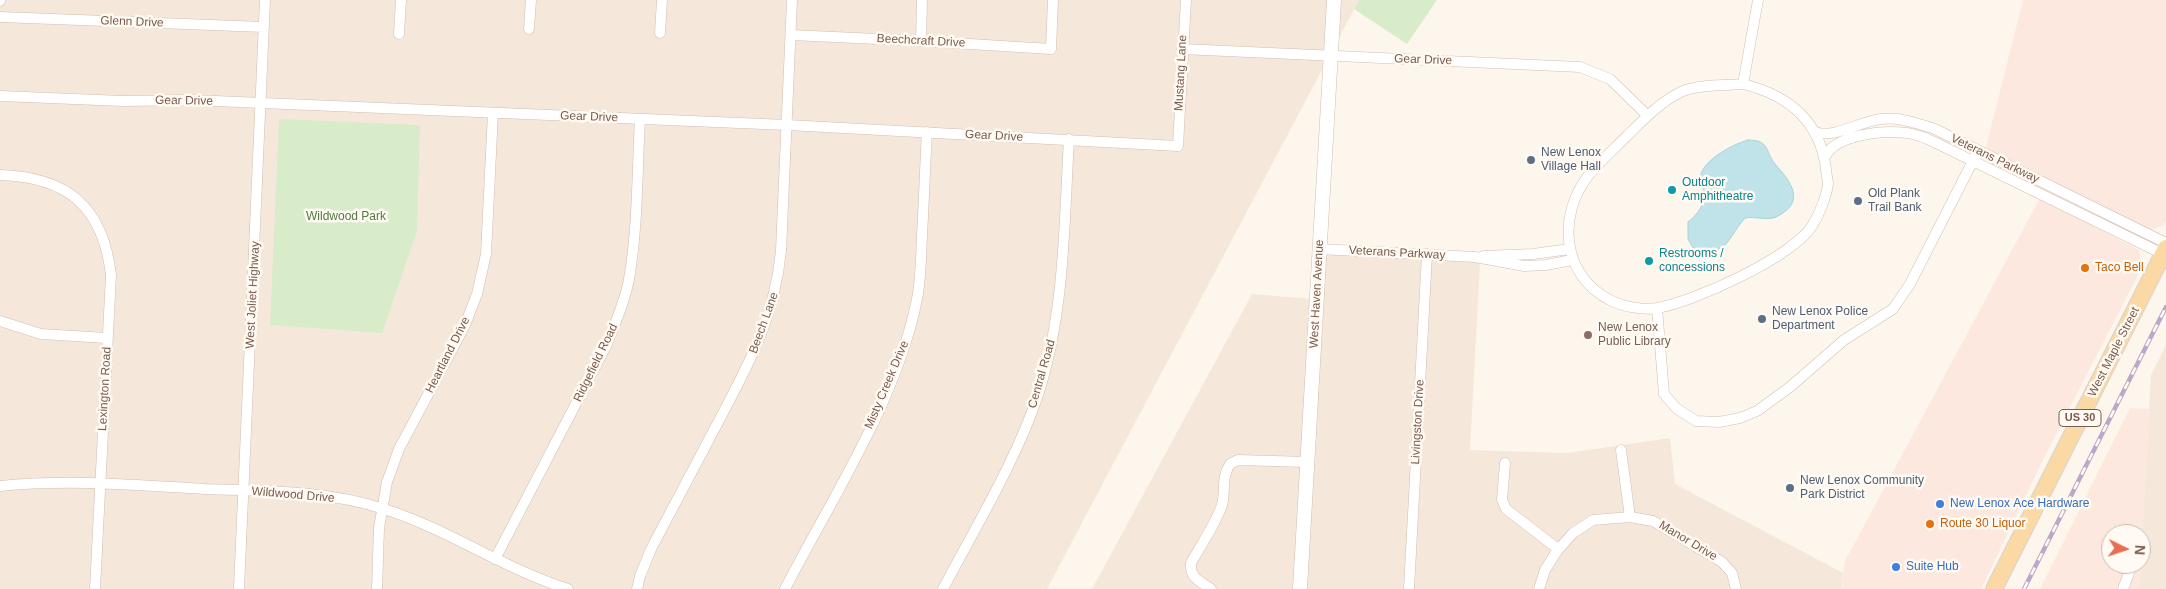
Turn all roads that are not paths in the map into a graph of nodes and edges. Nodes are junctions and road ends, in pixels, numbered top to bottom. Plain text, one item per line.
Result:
1 (265, 0) edge
2 (400, 0) edge
3 (531, 0) edge
4 (662, 0) edge
5 (792, 0) edge
6 (922, 0) edge
7 (1053, 0) edge
8 (1186, 0) edge
9 (1334, 0) edge
10 (1758, 0) edge
11 (0, 17) edge
12 (264, 27) junction
13 (529, 29) dead end
14 (660, 33) dead end
15 (399, 34) dead end
16 (791, 35) junction
17 (921, 40) junction
18 (1182, 49) junction
19 (1331, 56) junction
20 (1743, 84) junction
21 (0, 96) edge
22 (259, 104) junction
23 (493, 113) junction
24 (1647, 116) junction
25 (640, 119) junction
26 (787, 125) junction
27 (927, 132) junction
28 (1816, 132) junction
29 (1069, 139) junction
30 (1178, 146) joint
31 (1978, 151) junction
32 (1825, 157) junction
33 (1972, 161) junction
34 (0, 174) edge
35 (1570, 248) junction
36 (2165, 248) edge
37 (1319, 249) junction
38 (1427, 254) junction
39 (1475, 257) junction
40 (1572, 260) junction
41 (1657, 308) junction
42 (0, 320) edge
43 (108, 338) junction
44 (1621, 450) dead end
45 (1308, 462) junction
46 (1505, 463) dead end
47 (101, 483) junction
48 (0, 486) edge
49 (244, 490) junction
50 (382, 508) junction
51 (1630, 517) junction
52 (1558, 550) junction
53 (495, 559) junction
54 (2129, 574) edge
55 (95, 589) edge
56 (239, 589) edge
57 (377, 589) edge
58 (568, 589) edge
59 (637, 589) edge
60 (785, 589) edge
61 (943, 589) edge
62 (1210, 589) edge
63 (1300, 589) edge
64 (1410, 589) edge
65 (1540, 589) edge
66 (1736, 589) edge
67 (1994, 589) edge
68 (2123, 589) edge

1 - 12 street, West Joliet Highway
2 - 15 street
3 - 13 street
4 - 14 street
5 - 16 street, Beech Lane
6 - 17 street
7 - 17 street, Beechcraft Drive
8 - 18 street, Mustang Lane
9 - 19 street, West Haven Avenue
10 - 20 street
11 - 12 street, Glenn Drive
12 - 22 street, West Joliet Highway
16 - 17 street, Beechcraft Drive
16 - 26 street, Beech Lane
18 - 19 street, Gear Drive
18 - 30 street, Mustang Lane
19 - 24 street, Gear Drive
19 - 37 street, West Haven Avenue
20 - 24 street
20 - 28 street
21 - 22 street, Gear Drive
22 - 23 street, Gear Drive
22 - 49 street, West Joliet Highway
23 - 25 street, Gear Drive
23 - 50 street, Heartland Drive
24 - 35 street
25 - 26 street, Gear Drive
25 - 53 street, Ridgefield Road
26 - 27 street, Gear Drive
26 - 59 street, Beech Lane
27 - 29 street, Gear Drive
27 - 60 street, Misty Creek Drive
28 - 31 street, Veterans Parkway
28 - 32 street
29 - 30 street, Gear Drive
29 - 61 street, Central Road
31 - 33 street
31 - 36 street, Veterans Parkway
32 - 33 street, Veterans Parkway
32 - 41 street
33 - 36 street, Veterans Parkway
33 - 41 street
34 - 43 street, Lexington Road
35 - 39 street, Veterans Parkway
35 - 40 street
36 - 67 main road, West Maple Street / US 30
37 - 38 street, Veterans Parkway
37 - 45 street, West Haven Avenue
38 - 39 street, Veterans Parkway
38 - 64 street, Livingston Drive
39 - 40 street, Veterans Parkway
40 - 41 street
42 - 43 street
43 - 47 street, Lexington Road
44 - 51 street
45 - 62 street
45 - 63 street, West Haven Avenue
46 - 52 street
47 - 48 street, Wildwood Drive
47 - 49 street, Wildwood Drive
47 - 55 street, Lexington Road
49 - 50 street, Wildwood Drive
49 - 56 street, West Joliet Highway
50 - 53 street, Wildwood Drive
50 - 57 street, Heartland Drive
51 - 52 street, Manor Drive
51 - 66 street, Manor Drive
52 - 65 street, Manor Drive
53 - 58 street, Wildwood Drive
54 - 68 street

